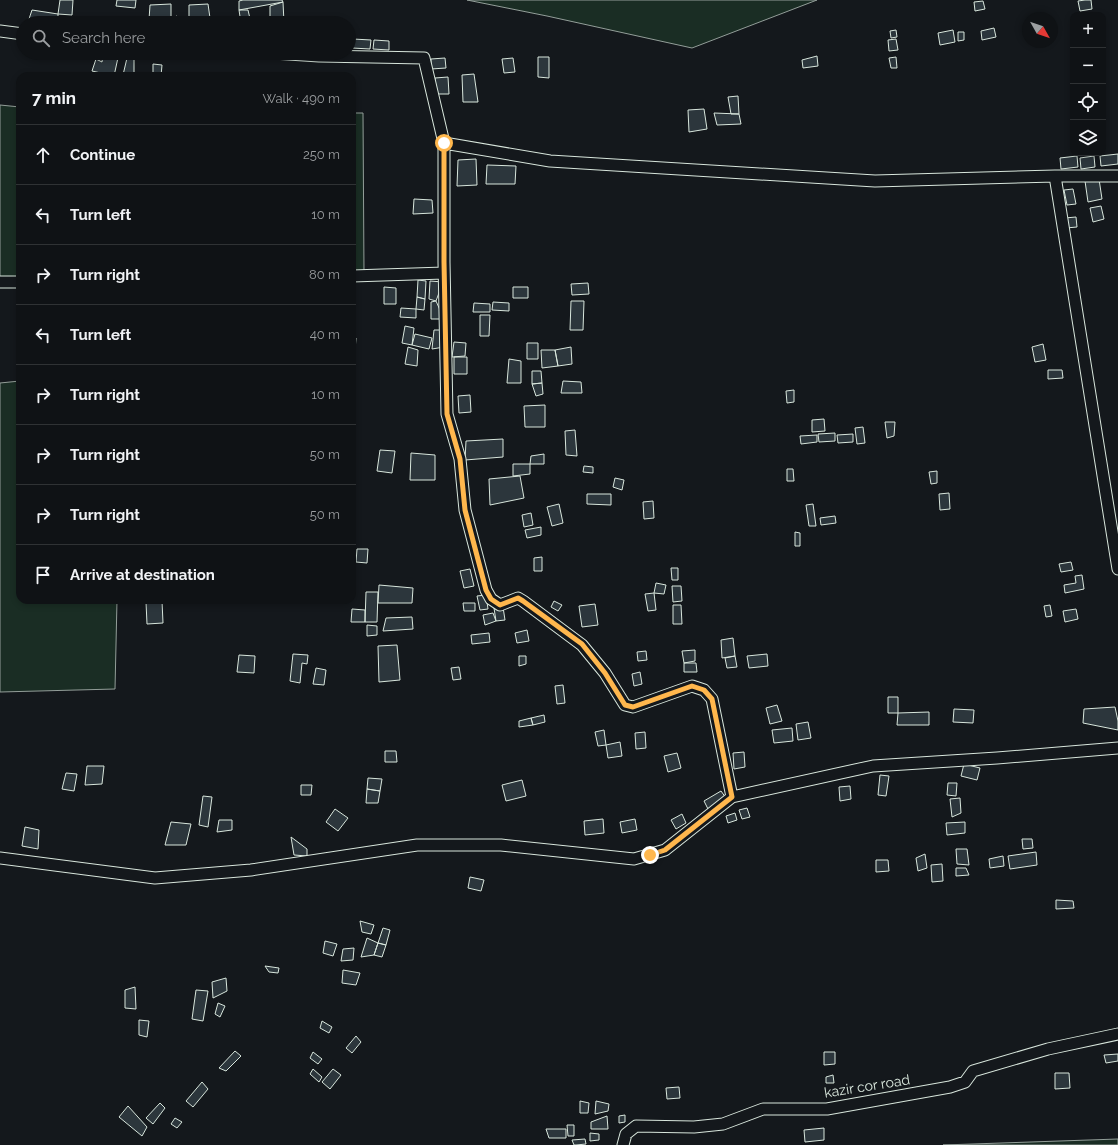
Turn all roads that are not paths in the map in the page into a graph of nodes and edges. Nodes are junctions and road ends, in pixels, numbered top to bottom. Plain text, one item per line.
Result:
1 (0, 31) edge
2 (16, 33) edge
3 (356, 57) edge
4 (444, 143) junction
5 (1055, 176) junction
6 (1118, 176) edge
7 (444, 273) junction
8 (356, 276) edge
9 (0, 282) edge
10 (16, 282) edge
11 (1118, 569) edge
12 (1118, 748) edge
13 (732, 797) junction
14 (0, 858) edge
15 (1118, 1034) edge
16 (623, 1145) edge

1 - 2 street
3 - 4 street
4 - 5 street
4 - 7 street
5 - 6 street
5 - 11 street
7 - 8 street
7 - 13 street
9 - 10 street
12 - 13 street
13 - 14 street
15 - 16 street, kazir cor road

